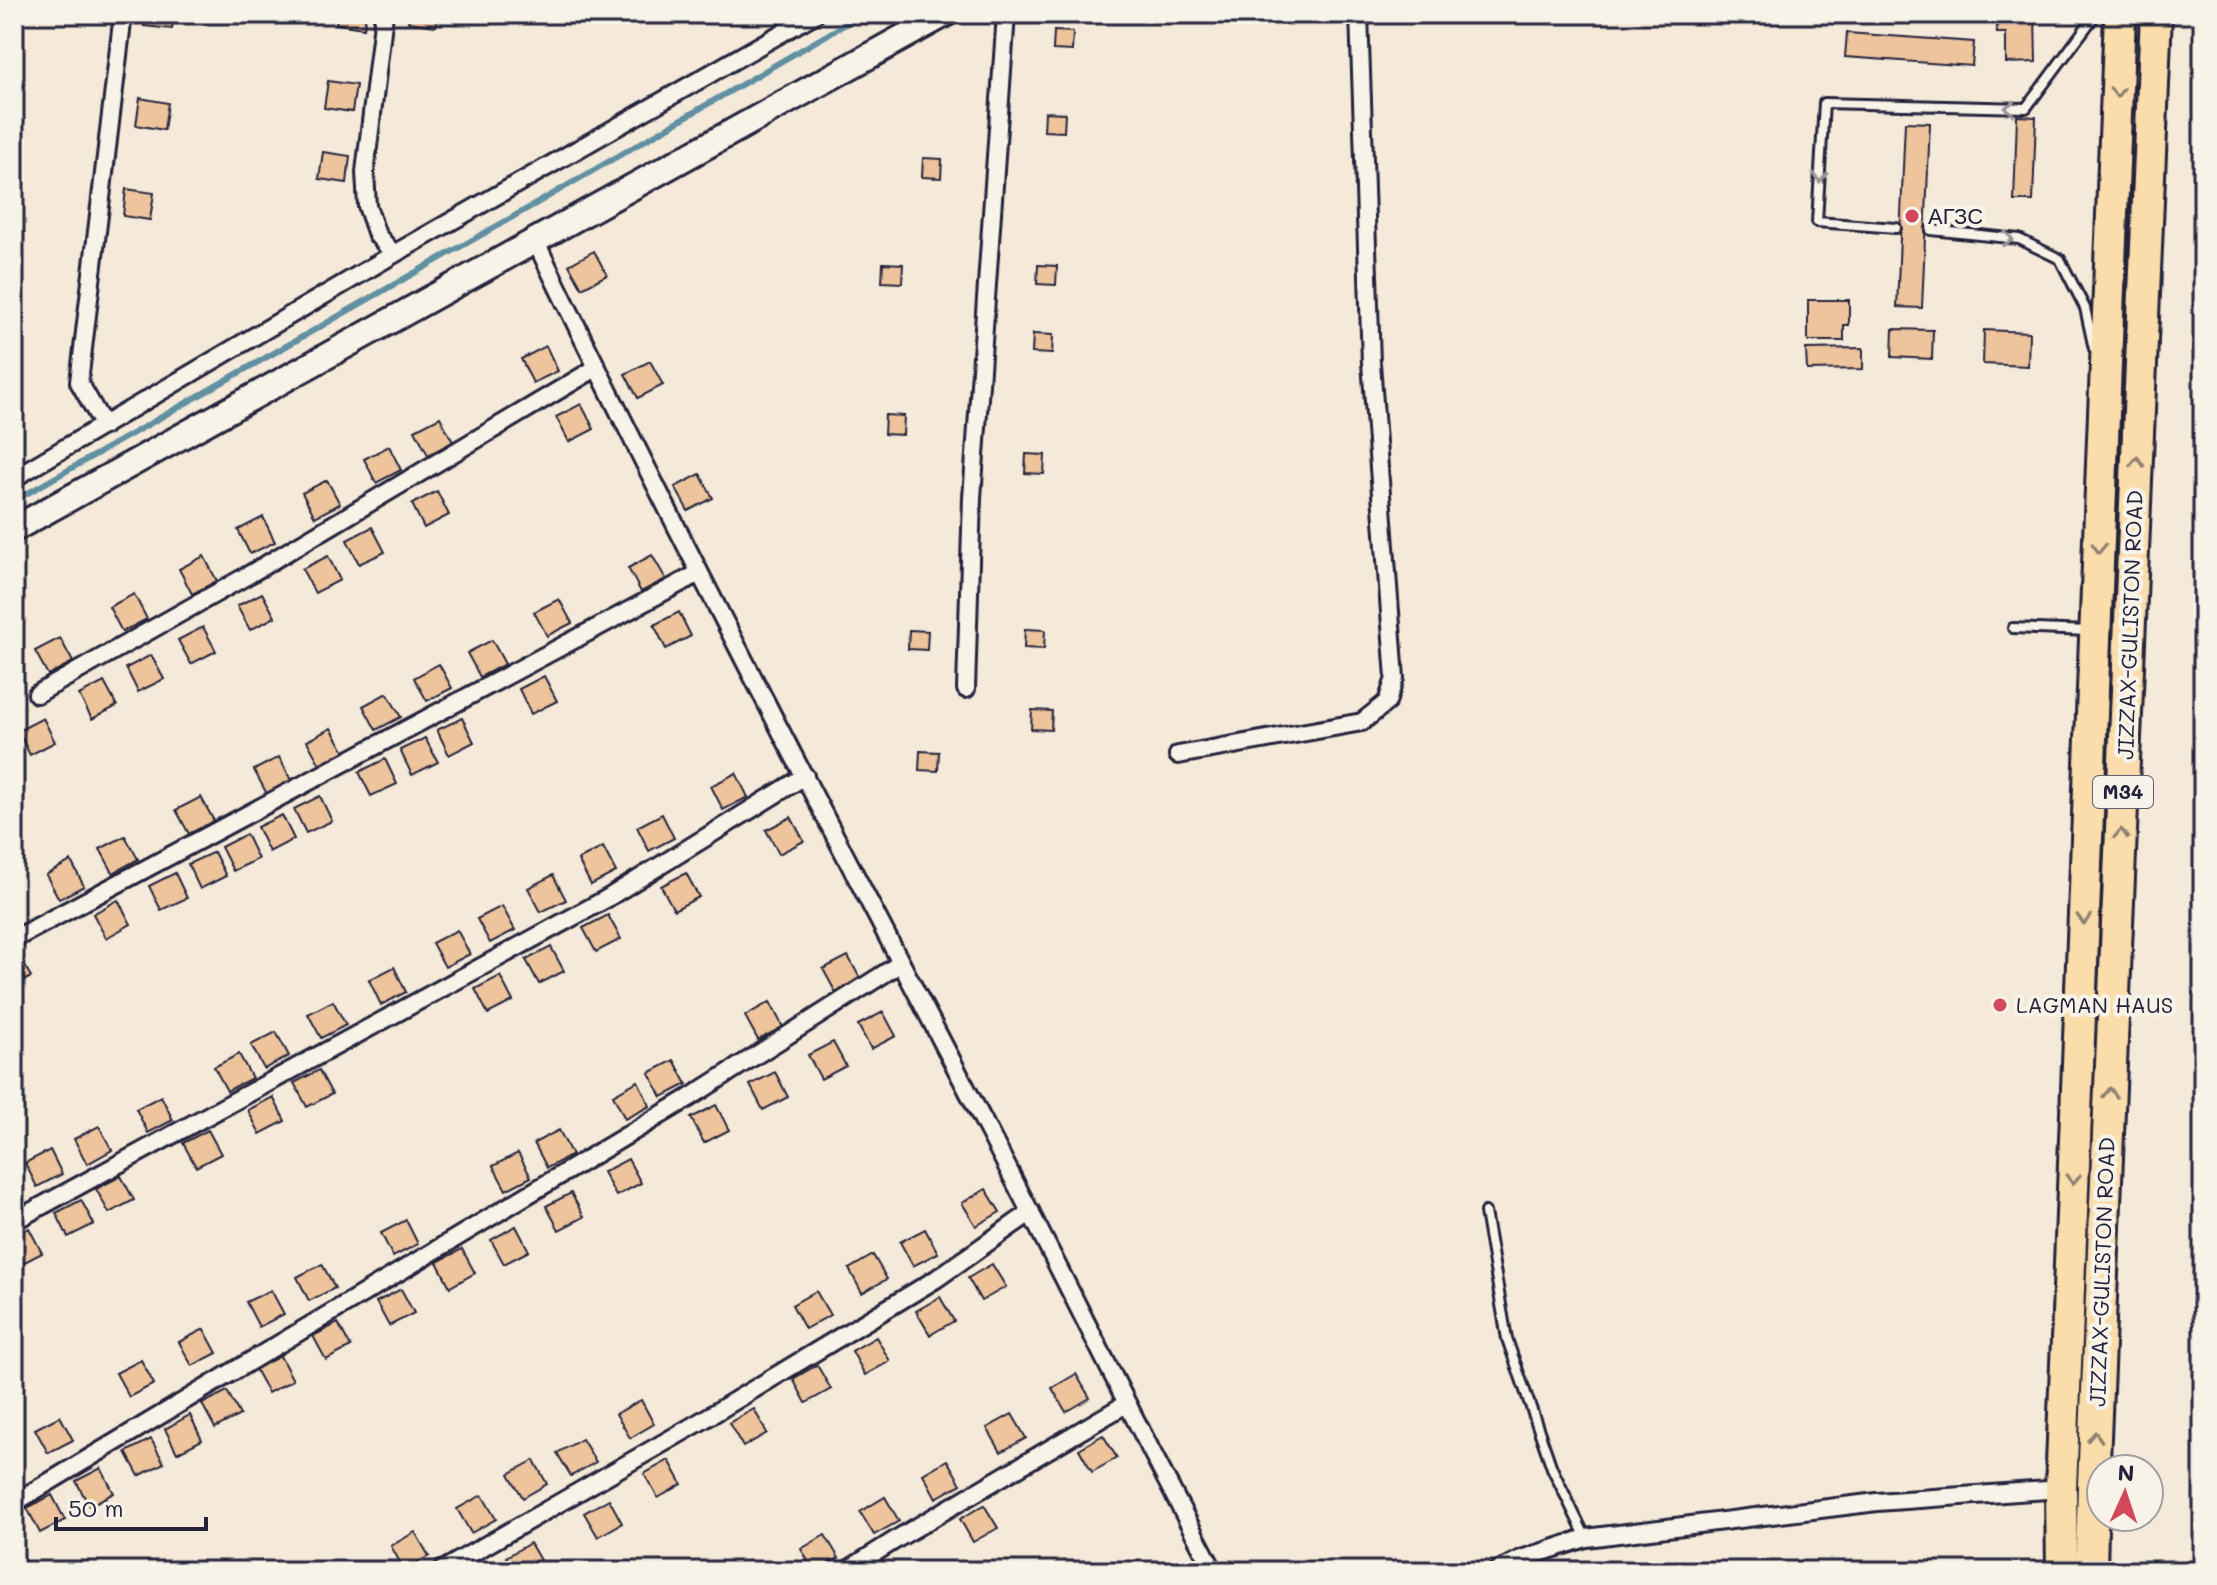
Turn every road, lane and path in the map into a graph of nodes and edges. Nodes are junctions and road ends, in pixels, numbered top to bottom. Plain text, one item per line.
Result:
1 (123, 14) edge
2 (384, 14) edge
3 (815, 14) edge
4 (945, 14) edge
5 (1006, 14) edge
6 (1359, 14) edge
7 (2096, 14) edge
8 (2120, 14) edge
9 (2156, 14) edge
10 (1896, 228) dead end
11 (1931, 230) dead end
12 (535, 240) junction
13 (394, 254) junction
14 (596, 368) junction
15 (2104, 397) junction
16 (104, 426) junction
17 (14, 478) edge
18 (14, 529) edge
19 (699, 573) junction
20 (2013, 628) dead end
21 (2095, 632) junction
22 (2130, 633) junction
23 (966, 689) dead end
24 (37, 694) dead end
25 (1178, 755) dead end
26 (805, 776) junction
27 (18, 937) dead end
28 (901, 963) junction
29 (1031, 1212) junction
30 (1485, 1212) dead end
31 (14, 1221) edge
32 (1126, 1404) junction
33 (2061, 1489) junction
34 (14, 1503) edge
35 (1586, 1538) junction
36 (441, 1571) edge
37 (846, 1571) edge
38 (1214, 1571) edge
39 (1497, 1571) edge
40 (2062, 1571) edge
41 (2091, 1571) edge

1 - 16 street
2 - 13 street
3 - 13 street
4 - 12 street
5 - 23 street
6 - 25 street
7 -> 10 lane
8 -> 15 highway, JIZZAX-GULISTON ROAD / M34
22 -> 9 highway, JIZZAX-GULISTON ROAD / M34
11 -> 15 lane
12 - 14 street
12 - 18 street
13 - 16 street
14 - 19 street
14 - 24 street
15 -> 21 highway, JIZZAX-GULISTON ROAD / M34
16 - 17 street
19 - 26 street
19 - 27 street
20 - 21 lane
21 - 22 highway
21 -> 33 highway, JIZZAX-GULISTON ROAD / M34
41 -> 22 highway, JIZZAX-GULISTON ROAD / M34
26 - 28 street
26 - 31 street
28 - 29 street
28 - 34 street
29 - 32 street
29 - 36 street
30 - 35 lane
32 - 37 street
32 - 38 street
33 - 35 street
33 - 40 highway, JIZZAX-GULISTON ROAD / M34
35 - 39 street

